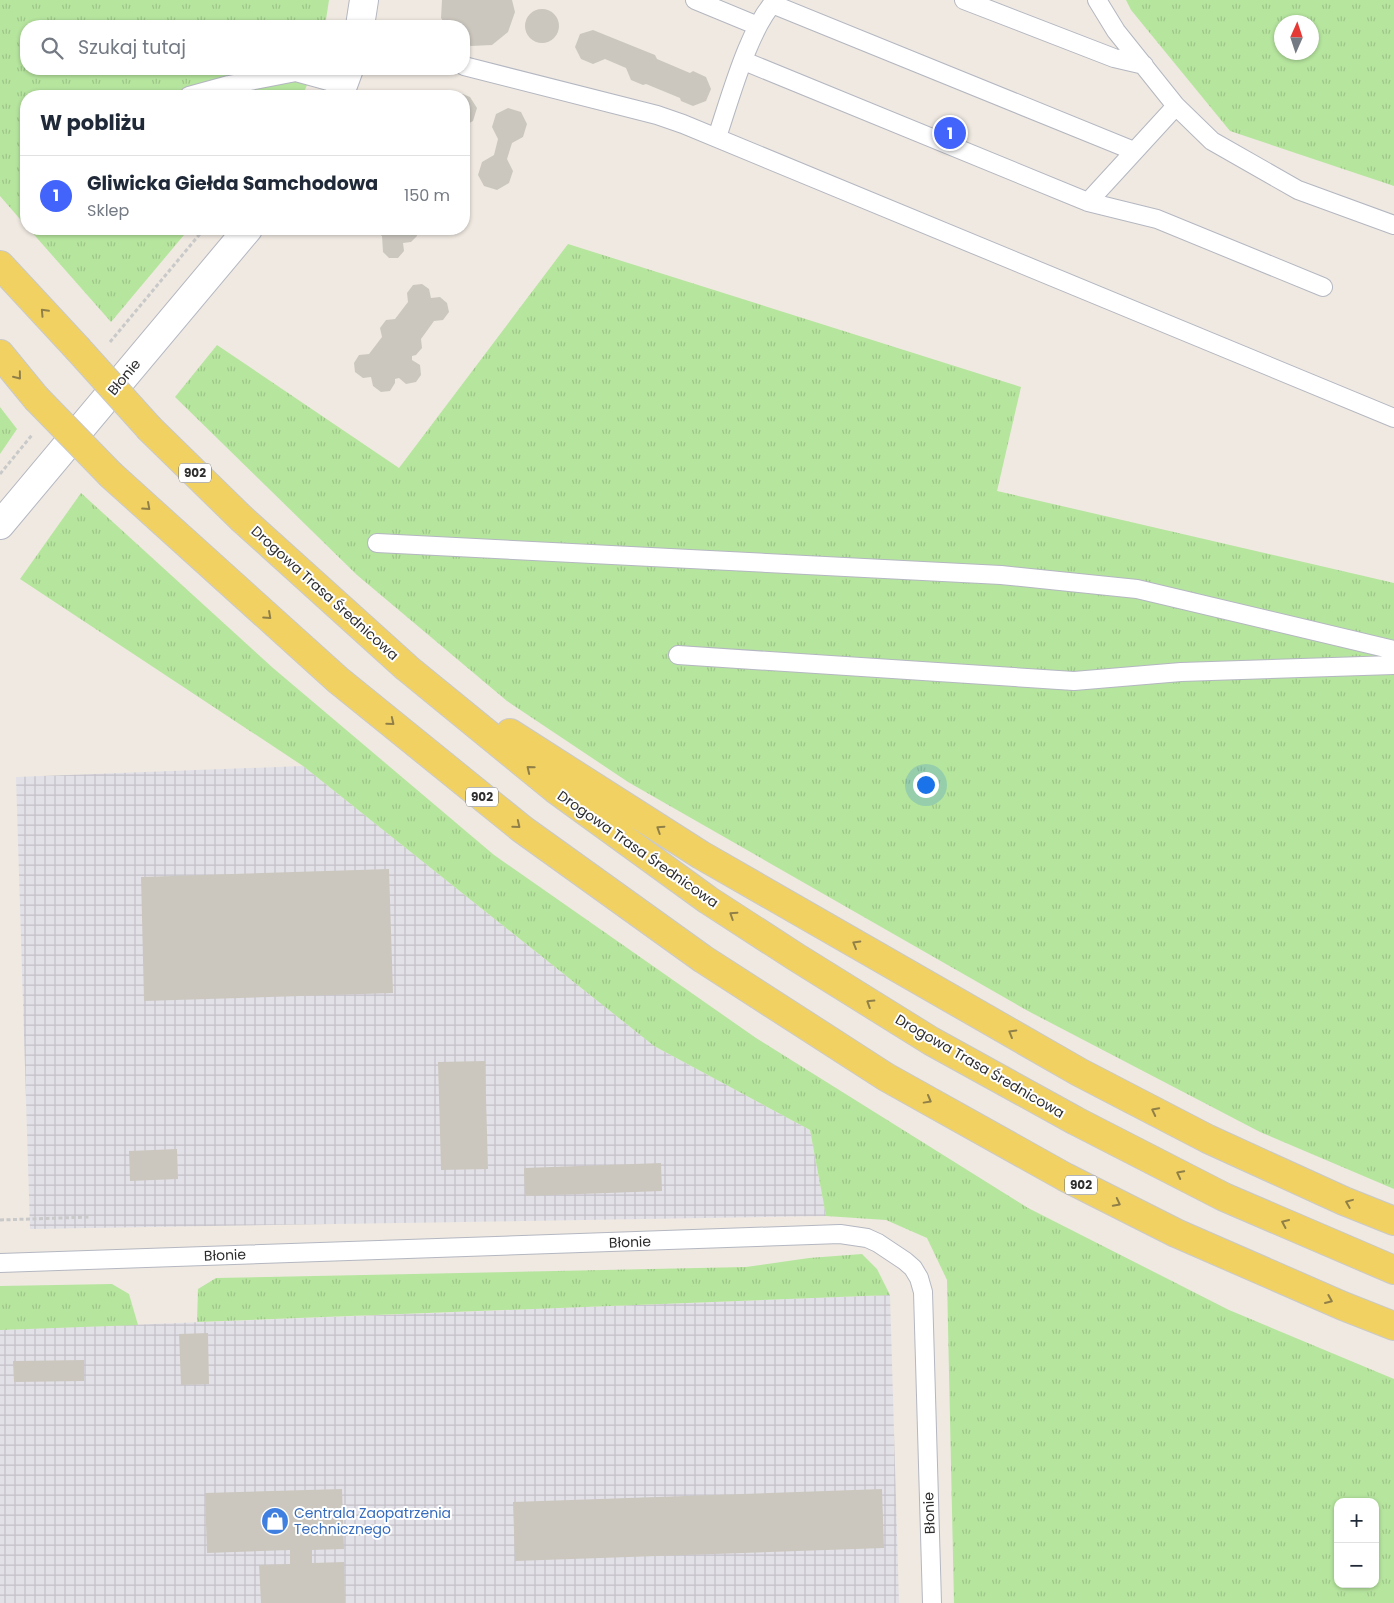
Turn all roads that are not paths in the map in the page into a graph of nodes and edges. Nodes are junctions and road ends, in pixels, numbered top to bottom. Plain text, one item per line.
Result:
1 (364, 0) edge
2 (695, 0) edge
3 (964, 0) edge
4 (1097, 0) edge
5 (774, 2) edge
6 (361, 20) edge
7 (758, 26) junction
8 (744, 61) junction
9 (1144, 65) junction
10 (470, 68) edge
11 (281, 75) edge
12 (308, 75) edge
13 (344, 84) edge
14 (211, 90) edge
15 (1176, 106) junction
16 (717, 137) junction
17 (1134, 151) junction
18 (1088, 202) junction
19 (1394, 224) edge
20 (243, 235) edge
21 (0, 265) edge
22 (1323, 287) dead end
23 (0, 354) edge
24 (1394, 418) edge
25 (0, 525) edge
26 (377, 543) dead end
27 (1394, 650) edge
28 (678, 655) dead end
29 (1394, 665) edge
30 (407, 668) junction
31 (1394, 1221) edge
32 (0, 1263) edge
33 (1394, 1270) edge
34 (1394, 1326) edge
35 (932, 1603) edge

1 - 6 street
2 - 7 lane
3 - 9 lane
4 - 9 lane
5 - 7 lane
5 - 17 lane
7 - 8 lane
8 - 16 lane
8 - 18 lane
9 - 15 lane
10 - 16 lane
11 - 14 lane
12 - 13 lane
15 - 17 lane
15 - 19 lane
16 - 24 lane
17 - 18 lane
18 - 22 lane
20 - 25 street, Błonie
30 -> 21 main road, Drogowa Trasa Średnicowa / 902, bridge
23 -> 34 main road, 902, bridge
26 - 27 lane
28 - 29 lane
31 -> 30 main road
33 -> 30 main road, Drogowa Trasa Średnicowa / 902
32 - 35 lane, Błonie

